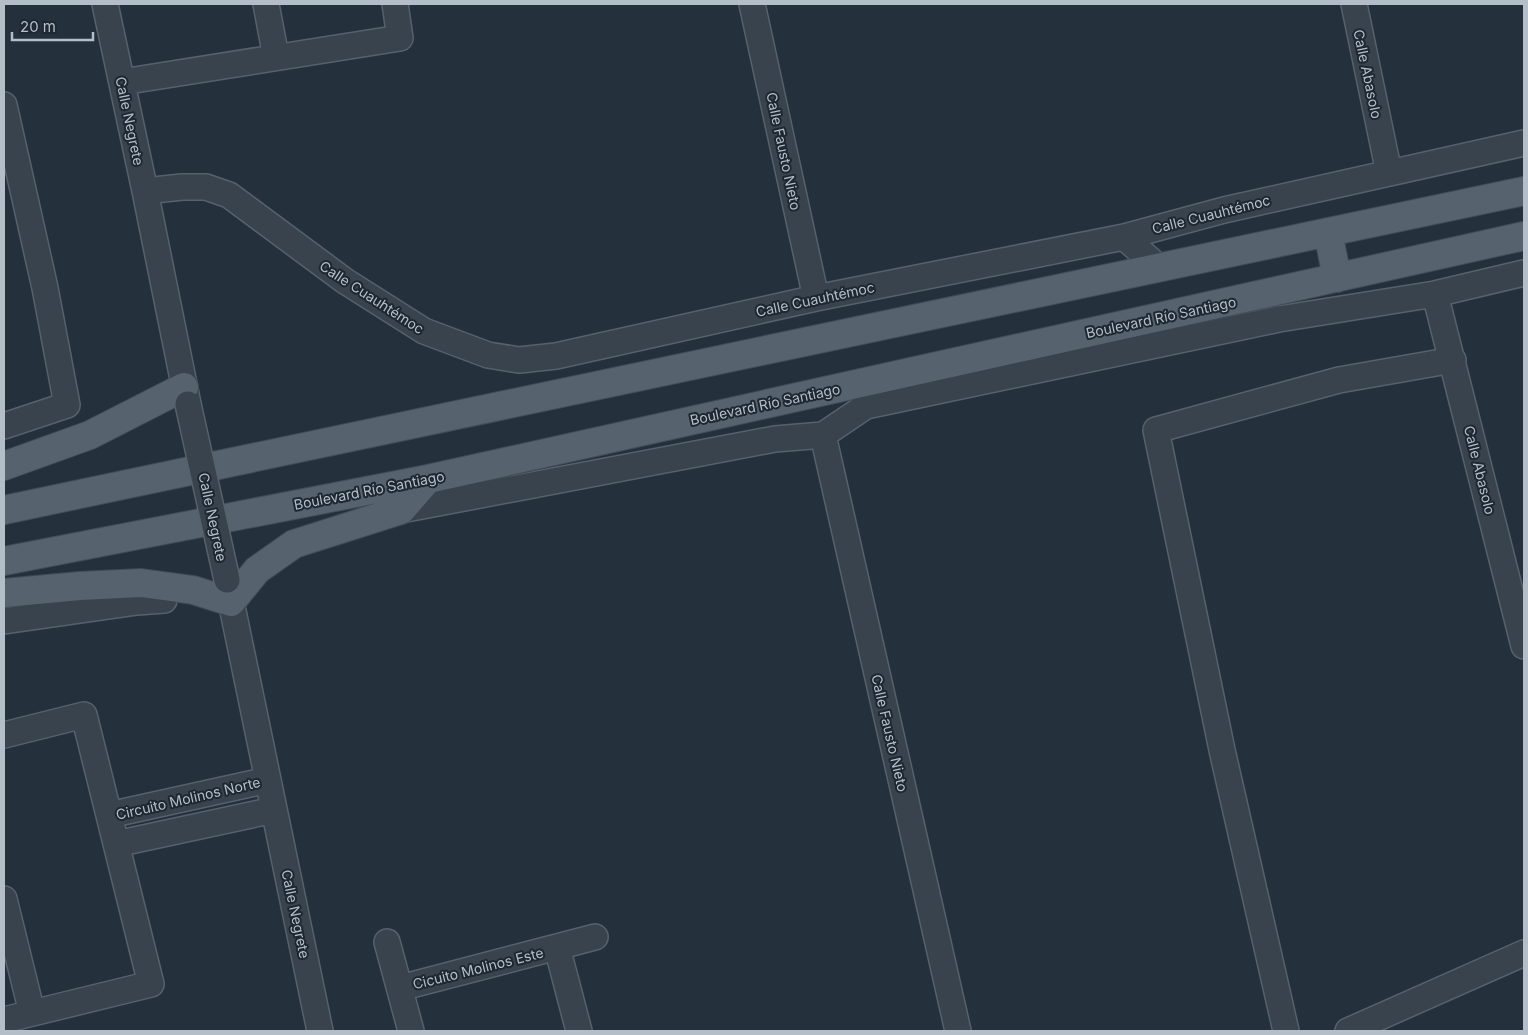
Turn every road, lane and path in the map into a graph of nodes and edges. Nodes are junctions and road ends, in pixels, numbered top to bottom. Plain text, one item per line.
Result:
1 (105, 4) edge
2 (266, 4) edge
3 (395, 4) edge
4 (752, 4) edge
5 (1354, 4) edge
6 (276, 57) junction
7 (122, 82) junction
8 (4, 105) edge
9 (1524, 143) edge
10 (1389, 173) junction
11 (146, 191) junction
12 (1524, 191) edge
13 (1328, 232) junction
14 (1524, 236) edge
15 (1124, 237) junction
16 (1157, 266) junction
17 (1524, 274) edge
18 (1337, 278) junction
19 (1435, 294) junction
20 (816, 298) junction
21 (1453, 360) junction
22 (186, 396) junction
23 (4, 426) edge
24 (823, 435) junction
25 (4, 466) edge
26 (428, 479) junction
27 (4, 510) edge
28 (401, 510) junction
29 (4, 562) edge
30 (229, 591) junction
31 (4, 593) edge
32 (164, 600) dead end
33 (4, 621) edge
34 (1524, 646) edge
35 (4, 735) edge
36 (268, 780) junction
37 (274, 810) junction
38 (109, 816) junction
39 (116, 844) junction
40 (4, 900) edge
41 (595, 938) dead end
42 (388, 942) dead end
43 (557, 947) junction
44 (1524, 953) edge
45 (400, 988) junction
46 (32, 1013) junction
47 (4, 1020) edge
48 (320, 1031) edge
49 (411, 1031) edge
50 (579, 1031) edge
51 (958, 1031) edge
52 (1286, 1031) edge
53 (1348, 1031) edge

1 - 7 street, Calle Negrete
2 - 6 street
3 - 6 street
4 - 20 street, Calle Fausto Nieto
5 - 10 street, Calle Abasolo
6 - 7 street
7 - 11 street, Calle Negrete
8 - 23 street
9 - 10 street, Calle Cuauhtémoc
10 - 15 street, Calle Cuauhtémoc
11 - 20 street, Calle Cuauhtémoc
11 - 22 street, Calle Negrete
12 - 13 main road
13 - 16 main road
13 - 18 main road
14 - 18 main road, Boulevard Río Santiago
15 - 16 street
15 - 20 street, Calle Cuauhtémoc
16 - 27 main road
17 - 19 street
18 - 26 main road, Boulevard Río Santiago
19 - 21 street, Calle Abasolo
19 - 24 street
21 - 34 street, Calle Abasolo
21 - 52 street
22 - 25 main road
22 - 30 street, Calle Negrete, bridge
24 - 28 street
24 - 51 street, Calle Fausto Nieto
26 - 28 main road
26 - 29 main road, Boulevard Río Santiago
28 - 30 main road
30 - 31 main road
30 - 36 street, Calle Negrete
32 - 33 street
35 - 38 street, Circuito Molinos Norte
36 - 37 street, Calle Negrete
36 - 38 street, Circuito Molinos Norte
37 - 39 street, Circuito Molinos Norte
37 - 48 street, Calle Negrete
38 - 39 street, Circuito Molinos Norte
39 - 46 street, Circuito Molinos Norte
40 - 46 street
41 - 43 street, Cicuito Molinos Este
42 - 45 street, Cicuito Molinos Este
43 - 45 street, Cicuito Molinos Este
43 - 50 street, Cicuito Molinos Este
44 - 53 street
45 - 49 street, Cicuito Molinos Este
46 - 47 street, Circuito Molinos Norte

